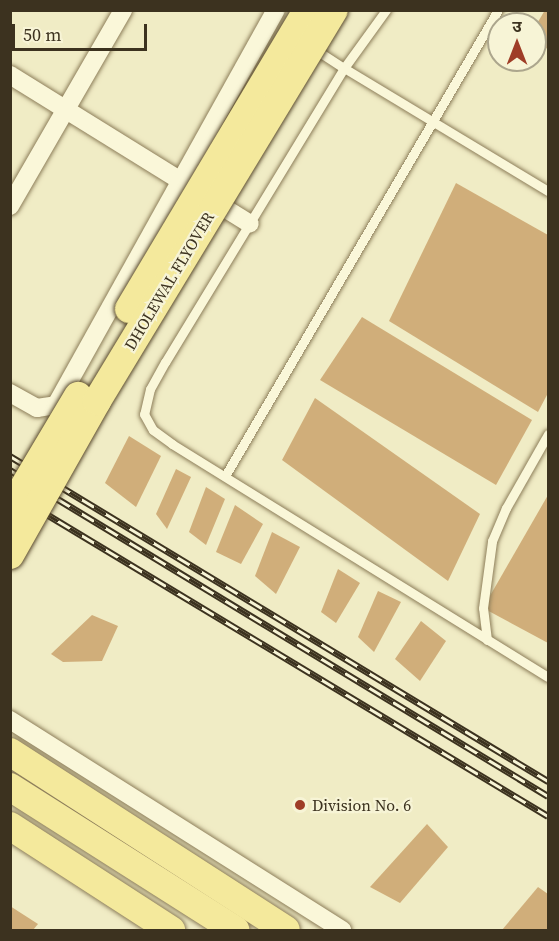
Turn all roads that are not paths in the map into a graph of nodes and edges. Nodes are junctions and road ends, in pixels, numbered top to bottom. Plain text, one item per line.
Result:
1 (123, 10) edge
2 (307, 10) edge
3 (334, 10) edge
4 (386, 10) edge
5 (498, 10) edge
6 (274, 16) edge
7 (344, 68) junction
8 (10, 75) edge
9 (64, 109) junction
10 (431, 121) junction
11 (181, 181) junction
12 (549, 191) edge
13 (10, 206) edge
14 (250, 224) junction
15 (10, 393) edge
16 (549, 434) edge
17 (225, 476) junction
18 (10, 510) edge
19 (10, 555) edge
20 (487, 640) junction
21 (549, 677) edge
22 (10, 720) edge
23 (10, 752) edge
24 (10, 787) edge
25 (10, 826) edge
26 (171, 930) edge
27 (235, 930) edge
28 (286, 930) edge
29 (342, 930) edge

1 - 9 street
2 - 18 main road, DHOLEWAL FLYOVER, bridge
3 - 19 main road, DHOLEWAL FLYOVER, bridge
4 - 7 lane
5 - 10 lane
6 - 7 lane
6 - 11 street
7 - 10 lane
7 - 14 lane
8 - 9 street
9 - 11 street
9 - 13 street
10 - 12 lane
10 - 17 lane
11 - 14 street
11 - 15 street
14 - 17 lane
16 - 20 lane
17 - 20 lane
20 - 21 lane
22 - 29 street
23 - 28 main road
24 - 27 main road
25 - 26 main road

